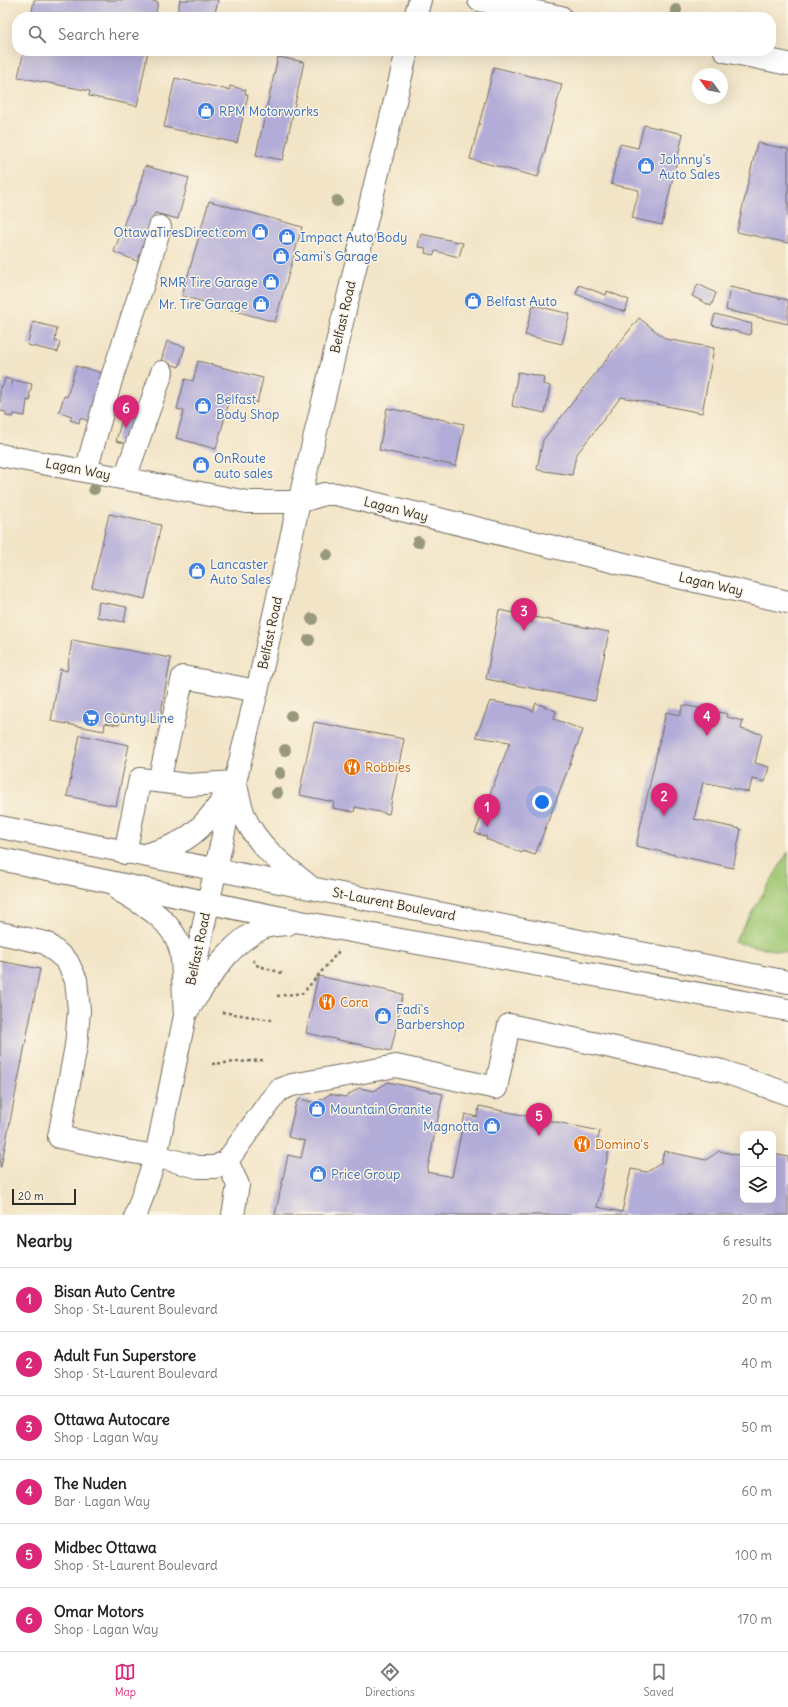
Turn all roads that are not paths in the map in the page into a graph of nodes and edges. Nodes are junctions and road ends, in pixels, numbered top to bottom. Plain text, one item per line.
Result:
1 (420, 0) edge
2 (479, 0) edge
3 (416, 12) edge
4 (537, 12) edge
5 (406, 56) edge
6 (749, 56) edge
7 (788, 64) edge
8 (160, 227) dead end
9 (162, 372) dead end
10 (0, 455) edge
11 (86, 470) junction
12 (125, 478) junction
13 (299, 502) junction
14 (788, 602) edge
15 (257, 691) junction
16 (159, 781) junction
17 (235, 782) junction
18 (0, 827) edge
19 (133, 854) junction
20 (0, 859) edge
21 (216, 869) junction
22 (100, 880) junction
23 (312, 888) junction
24 (208, 904) junction
25 (301, 922) junction
26 (0, 933) edge
27 (788, 982) edge
28 (788, 1010) edge
29 (185, 1014) junction
30 (788, 1094) edge
31 (156, 1156) junction
32 (227, 1161) junction
33 (136, 1215) edge
34 (233, 1215) edge

1 - 3 main road
2 - 4 main road
5 - 13 main road, Belfast Road
6 - 7 main road
8 - 11 main road
9 - 12 main road
10 - 11 main road, Lagan Way
11 - 12 main road, Lagan Way
12 - 13 main road, Lagan Way
13 - 14 main road, Lagan Way
13 - 15 main road, Belfast Road
15 - 16 main road
15 - 17 main road, Belfast Road
16 - 17 main road
16 - 19 main road
17 - 19 main road
17 - 21 main road, Belfast Road
17 - 23 main road
18 - 19 main road, St-Laurent Boulevard
19 - 21 main road, St-Laurent Boulevard
20 - 22 main road
21 - 23 main road, St-Laurent Boulevard
21 - 24 main road, Belfast Road
22 - 24 main road
22 - 29 main road
23 - 27 main road, St-Laurent Boulevard
24 - 25 main road
24 - 29 main road, Belfast Road
25 - 28 main road
25 - 29 main road
26 - 31 main road
29 - 31 main road, Belfast Road
30 - 32 main road
31 - 32 main road
31 - 33 main road, Belfast Road
32 - 34 main road

